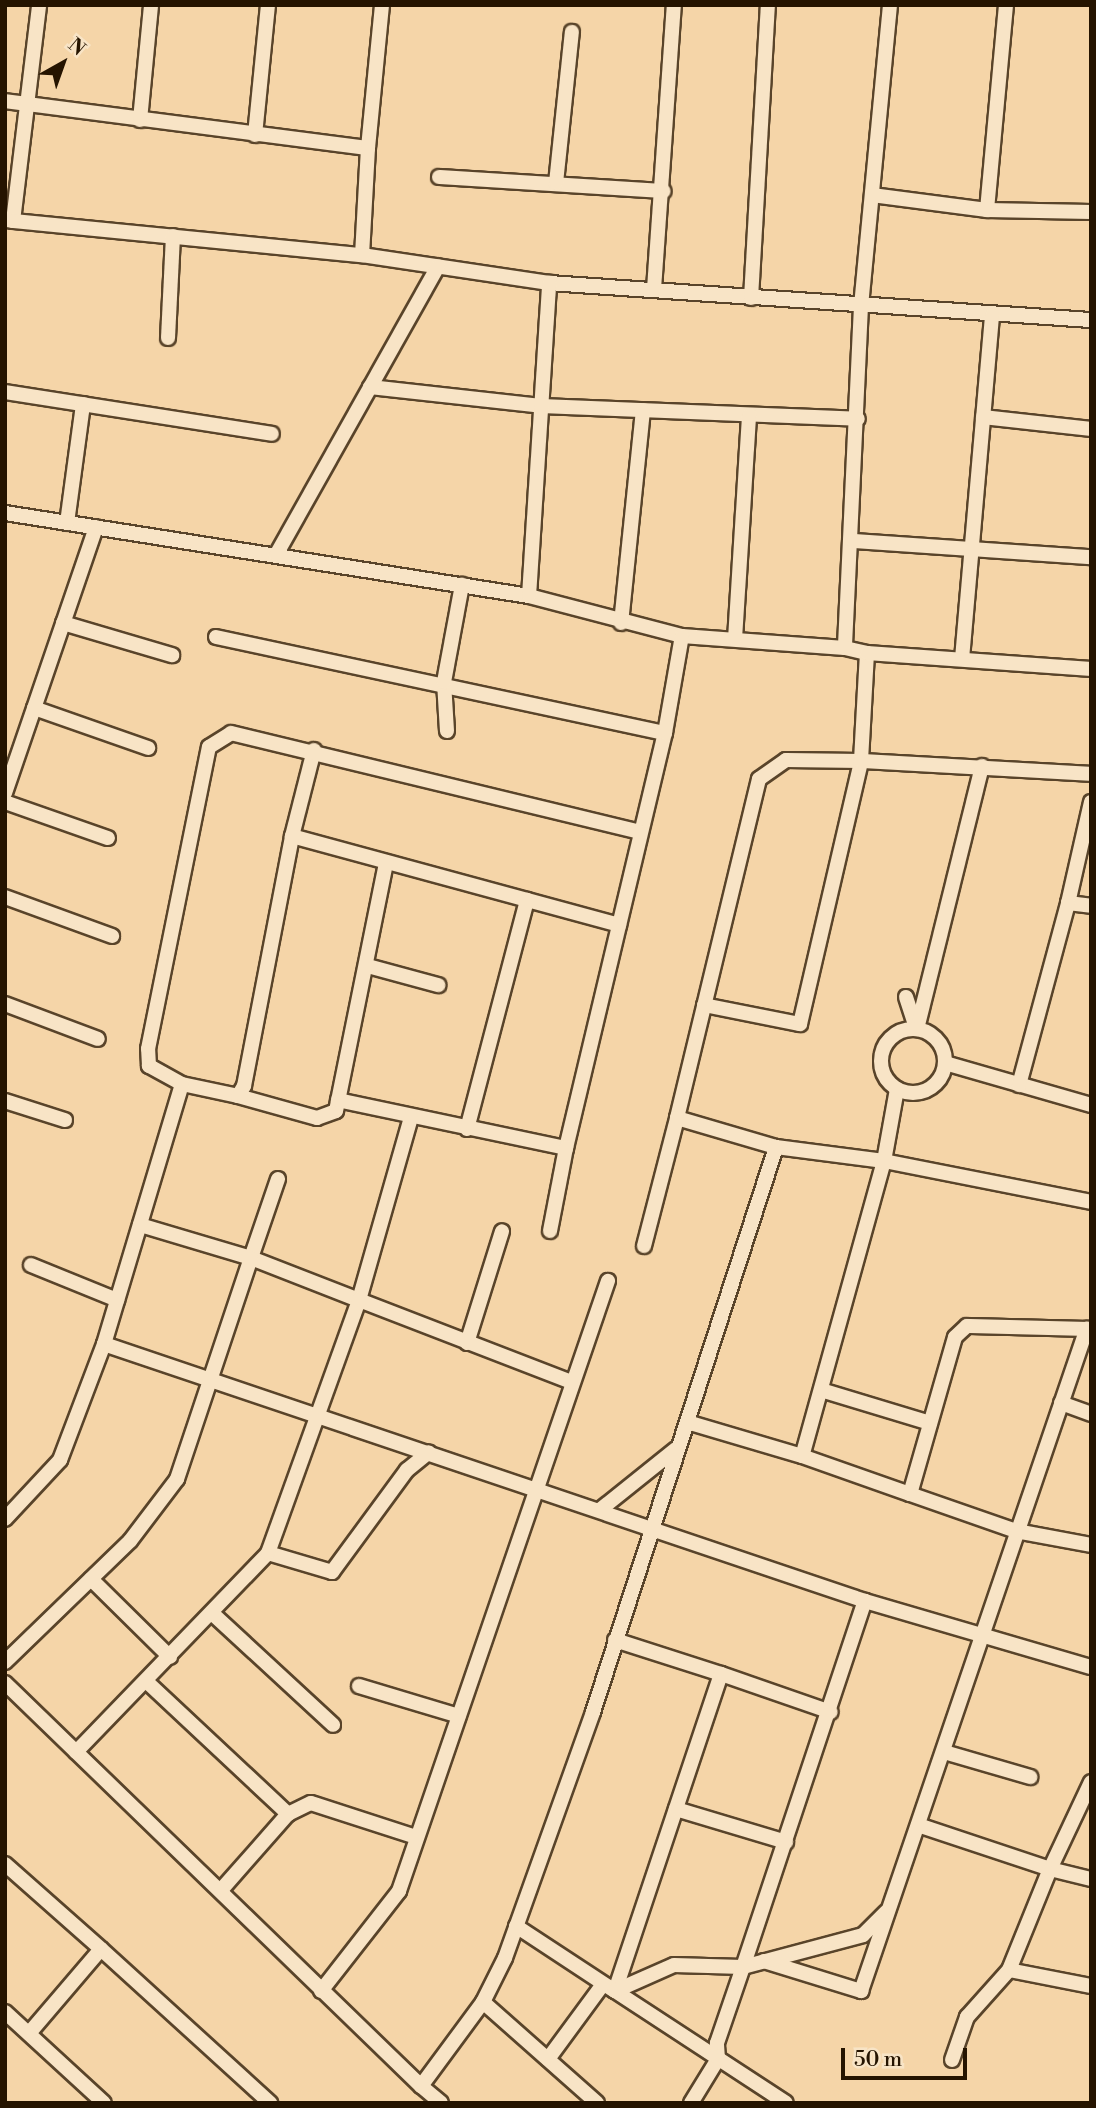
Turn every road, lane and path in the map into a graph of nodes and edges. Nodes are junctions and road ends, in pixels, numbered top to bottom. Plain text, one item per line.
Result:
1 (39, 5) edge
2 (151, 5) edge
3 (268, 5) edge
4 (382, 5) edge
5 (674, 5) edge
6 (768, 5) edge
7 (890, 5) edge
8 (1006, 5) edge
9 (572, 32) dead end
10 (5, 101) edge
11 (28, 104) junction
12 (140, 120) junction
13 (255, 135) junction
14 (368, 148) junction
15 (439, 177) dead end
16 (556, 183) junction
17 (664, 191) junction
18 (872, 195) junction
19 (987, 210) junction
20 (1091, 212) edge
21 (9, 220) edge
22 (173, 236) junction
23 (362, 255) junction
24 (438, 266) junction
25 (549, 283) junction
26 (654, 289) junction
27 (751, 298) junction
28 (861, 306) junction
29 (992, 315) junction
30 (1091, 320) edge
31 (168, 338) dead end
32 (370, 387) junction
33 (5, 392) edge
34 (83, 404) junction
35 (541, 406) junction
36 (643, 410) junction
37 (749, 415) junction
38 (983, 417) junction
39 (858, 419) junction
40 (1091, 429) edge
41 (272, 434) dead end
42 (5, 513) edge
43 (67, 523) junction
44 (96, 527) junction
45 (854, 541) junction
46 (971, 546) junction
47 (276, 555) junction
48 (1091, 558) edge
49 (462, 585) junction
50 (529, 596) junction
51 (63, 623) junction
52 (621, 623) junction
53 (682, 636) junction
54 (216, 637) dead end
55 (735, 639) junction
56 (845, 648) junction
57 (867, 653) junction
58 (172, 655) dead end
59 (962, 659) junction
60 (1091, 669) edge
61 (444, 682) junction
62 (34, 708) junction
63 (447, 731) dead end
64 (665, 733) junction
65 (148, 748) dead end
66 (314, 750) junction
67 (861, 761) junction
68 (982, 766) junction
69 (1091, 774) edge
70 (5, 793) edge
71 (5, 802) edge
72 (1091, 803) edge
73 (640, 832) junction
74 (292, 836) junction
75 (108, 838) dead end
76 (386, 862) junction
77 (5, 897) edge
78 (527, 900) junction
79 (1068, 903) junction
80 (1091, 906) edge
81 (619, 925) junction
82 (112, 936) dead end
83 (368, 966) junction
84 (438, 985) dead end
85 (906, 997) dead end
86 (5, 1004) edge
87 (704, 1004) junction
88 (917, 1029) junction
89 (98, 1039) dead end
90 (945, 1063) junction
91 (182, 1084) junction
92 (1019, 1085) junction
93 (897, 1089) junction
94 (238, 1096) junction
95 (338, 1100) junction
96 (5, 1101) edge
97 (1091, 1105) edge
98 (411, 1116) junction
99 (677, 1118) junction
100 (65, 1120) dead end
101 (467, 1129) junction
102 (776, 1147) junction
103 (566, 1148) junction
104 (884, 1161) junction
105 (278, 1179) dead end
106 (1091, 1202) edge
107 (140, 1225) junction
108 (502, 1231) dead end
109 (550, 1231) dead end
110 (644, 1246) dead end
111 (251, 1258) junction
112 (31, 1265) dead end
113 (608, 1281) dead end
114 (117, 1300) junction
115 (359, 1300) junction
116 (1089, 1329) edge
117 (467, 1343) junction
118 (104, 1344) junction
119 (212, 1379) junction
120 (571, 1382) junction
121 (821, 1390) junction
122 (1061, 1404) junction
123 (316, 1414) junction
124 (1091, 1415) edge
125 (688, 1422) junction
126 (930, 1423) junction
127 (677, 1448) junction
128 (429, 1452) junction
129 (802, 1456) junction
130 (537, 1489) junction
131 (910, 1494) junction
132 (601, 1509) junction
133 (5, 1519) edge
134 (652, 1527) junction
135 (1016, 1531) junction
136 (1091, 1545) edge
137 (268, 1553) junction
138 (91, 1579) junction
139 (865, 1601) junction
140 (214, 1615) junction
141 (979, 1638) junction
142 (615, 1640) junction
143 (170, 1657) junction
144 (5, 1662) edge
145 (1091, 1667) edge
146 (721, 1674) junction
147 (146, 1681) junction
148 (5, 1683) edge
149 (359, 1686) dead end
150 (831, 1712) junction
151 (459, 1716) junction
152 (333, 1725) dead end
153 (76, 1752) junction
154 (944, 1752) junction
155 (1030, 1777) dead end
156 (1091, 1782) edge
157 (676, 1809) junction
158 (289, 1814) junction
159 (918, 1825) junction
160 (416, 1837) junction
161 (786, 1842) junction
162 (5, 1864) edge
163 (1050, 1869) junction
164 (1091, 1880) edge
165 (221, 1889) junction
166 (889, 1909) junction
167 (516, 1926) junction
168 (101, 1949) junction
169 (764, 1961) junction
170 (743, 1967) junction
171 (1009, 1970) junction
172 (1091, 1986) edge
173 (609, 1988) junction
174 (321, 1991) junction
175 (484, 2002) junction
176 (5, 2012) edge
177 (31, 2031) junction
178 (548, 2059) junction
179 (718, 2059) junction
180 (952, 2060) dead end
181 (421, 2086) junction
182 (104, 2103) edge
183 (270, 2103) edge
184 (441, 2103) edge
185 (597, 2103) edge
186 (691, 2103) edge
187 (786, 2103) edge

1 - 11 street
2 - 12 street
3 - 13 street
4 - 14 street
5 - 17 street
6 - 27 street
7 - 18 street
8 - 19 street
9 - 16 street
10 - 11 street
11 - 12 street
11 - 21 street
12 - 13 street
13 - 14 street
14 - 23 street
15 - 16 street
16 - 17 street
17 - 26 street
18 - 19 street
18 - 28 street
19 - 20 street
21 - 22 street
22 - 23 street
22 - 31 street
23 - 24 street
24 - 25 street
24 - 32 street
25 - 26 street
25 - 35 street
26 - 27 street
27 - 28 street
28 - 29 street
28 - 39 street
29 - 30 street
29 - 38 street
32 - 35 street
32 - 47 street
33 - 34 street
34 - 41 street
34 - 43 street
35 - 36 street
35 - 50 street
36 - 37 street
36 - 52 street
37 - 39 street
37 - 55 street
38 - 40 street
38 - 46 street
39 - 45 street
42 - 43 street
43 - 44 street
44 - 47 street
44 - 51 street
45 - 46 street
45 - 56 street
46 - 48 street
46 - 59 street
47 - 49 street
49 - 50 street
49 - 61 street
50 - 52 street
51 - 58 street
51 - 62 street
52 - 53 street
53 - 55 street
53 - 64 street
54 - 61 street
55 - 56 street
56 - 57 street
57 - 59 street
57 - 67 street
59 - 60 street
61 - 63 street
61 - 64 street
62 - 65 street
62 - 70 street
64 - 73 street
66 - 73 street
66 - 74 street
66 - 91 street
67 - 68 street
67 - 87 street
67 - 87 street
68 - 69 street
68 - 88 street
71 - 75 street
72 - 79 street
73 - 81 street
74 - 76 street
74 - 94 street
76 - 78 street
76 - 83 street
77 - 82 street
78 - 81 street
78 - 101 street
79 - 80 street
79 - 92 street
81 - 103 street
83 - 84 street
83 - 95 street
85 - 88 street
86 - 89 street
87 - 99 street
88 - 90 street
88 - 93 street
90 - 92 street
90 - 93 street
91 - 94 street
91 - 107 street
92 - 97 street
93 - 104 street
94 - 95 street
95 - 98 street
96 - 100 street
98 - 101 street
98 - 115 street
99 - 102 street
99 - 110 street
101 - 103 street
102 - 104 street
102 - 125 street
103 - 109 street
104 - 106 street
104 - 121 street
105 - 111 street
107 - 111 street
107 - 114 street
108 - 117 street
111 - 115 street
111 - 119 street
112 - 114 street
113 - 120 street
114 - 118 street
115 - 117 street
115 - 123 street
116 - 122 street
116 - 126 street
117 - 120 street
118 - 119 street
118 - 133 street
119 - 123 street
119 - 138 street
120 - 130 street
121 - 126 street
121 - 129 street
122 - 124 street
122 - 135 street
123 - 128 street
123 - 137 street
125 - 127 street
125 - 129 street
126 - 131 street
127 - 132 street
127 - 134 street
128 - 130 street
128 - 137 street
129 - 131 street
130 - 132 street
130 - 151 street
131 - 135 street
132 - 134 street
134 - 139 street
134 - 142 street
135 - 136 street
135 - 141 street
137 - 140 street
138 - 143 street
138 - 144 street
139 - 141 street
139 - 150 street
140 - 143 street
140 - 152 street
141 - 145 street
141 - 154 street
142 - 146 street
142 - 167 street
143 - 147 street
146 - 150 street
146 - 157 street
147 - 153 street
147 - 158 street
148 - 153 street
149 - 151 street
150 - 161 street
151 - 160 street
153 - 165 street
154 - 155 street
154 - 159 street
156 - 163 street
157 - 161 street
157 - 173 street
158 - 160 street
158 - 165 street
159 - 163 street
159 - 166 street
160 - 174 street
161 - 170 street
162 - 168 street
163 - 164 street
163 - 171 street
165 - 174 street
166 - 169 street
166 - 169 street
167 - 173 street
167 - 175 street
168 - 177 street
168 - 183 street
169 - 170 street
170 - 173 street
170 - 179 street
171 - 172 street
171 - 180 street
173 - 178 street
173 - 179 street
174 - 181 street
175 - 178 street
175 - 181 street
176 - 177 street
177 - 182 street
178 - 185 street
179 - 186 street
179 - 187 street
181 - 184 street

